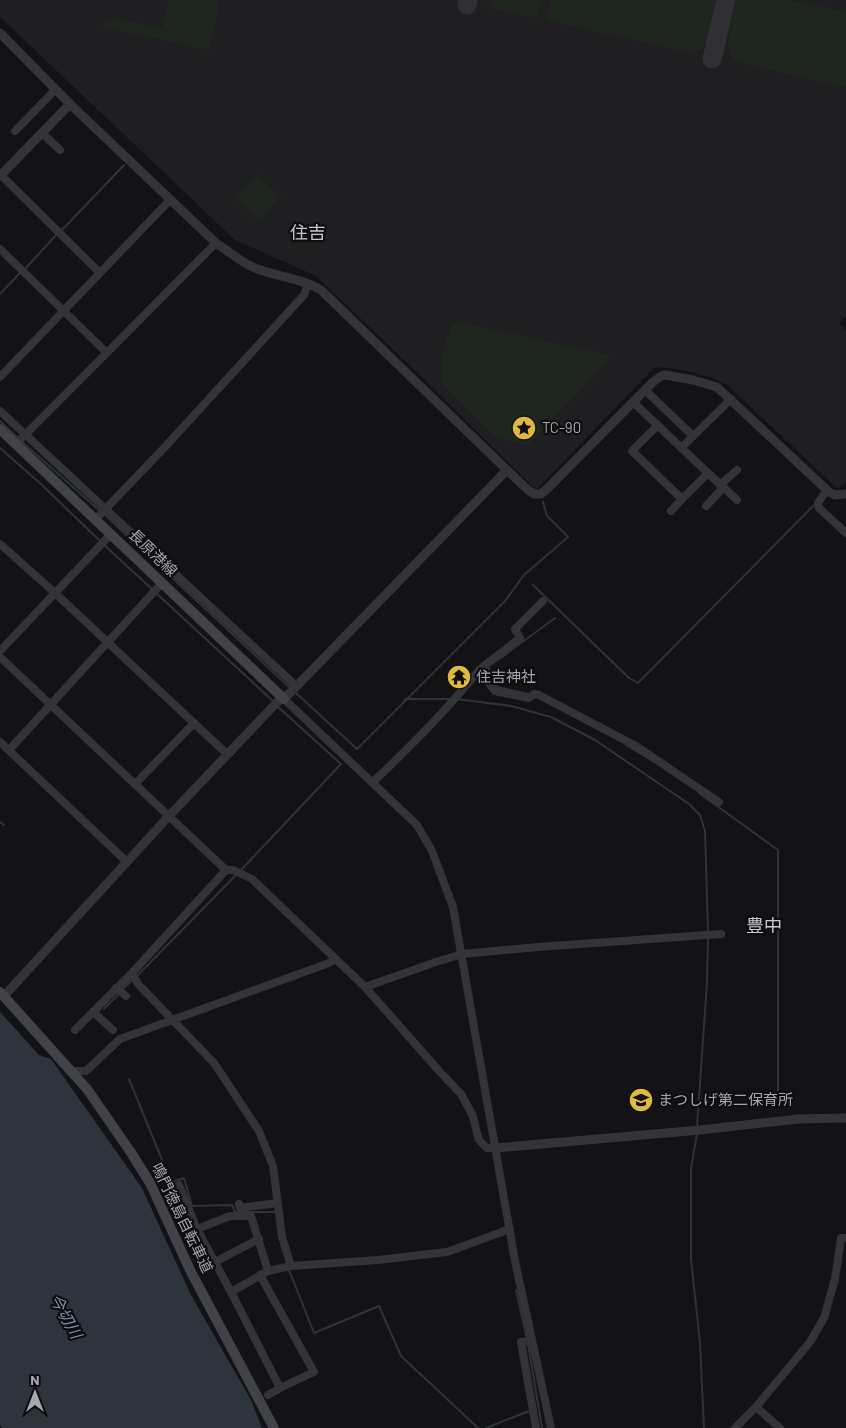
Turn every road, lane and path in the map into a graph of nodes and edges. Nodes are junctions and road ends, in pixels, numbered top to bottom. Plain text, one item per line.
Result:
1 (0, 33) edge
2 (56, 89) junction
3 (70, 104) junction
4 (15, 131) dead end
5 (42, 133) junction
6 (60, 150) dead end
7 (0, 175) edge
8 (170, 200) junction
9 (216, 243) junction
10 (0, 249) edge
11 (99, 272) junction
12 (308, 282) junction
13 (63, 310) junction
14 (106, 352) junction
15 (0, 377) edge
16 (645, 390) junction
17 (731, 400) junction
18 (633, 402) junction
19 (0, 411) edge
20 (658, 425) junction
21 (26, 435) junction
22 (2, 436) edge
23 (693, 436) junction
24 (16, 444) junction
25 (681, 448) junction
26 (507, 470) junction
27 (737, 470) dead end
28 (708, 473) junction
29 (722, 486) junction
30 (827, 490) junction
31 (846, 494) edge
32 (682, 499) junction
33 (737, 500) dead end
34 (706, 506) dead end
35 (106, 509) junction
36 (671, 511) dead end
37 (96, 519) junction
38 (846, 533) edge
39 (111, 534) junction
40 (0, 544) edge
41 (162, 583) junction
42 (55, 593) junction
43 (544, 601) dead end
44 (108, 643) junction
45 (0, 651) edge
46 (0, 657) edge
47 (479, 670) junction
48 (296, 686) junction
49 (283, 698) junction
50 (50, 705) junction
51 (194, 723) junction
52 (0, 742) edge
53 (9, 750) junction
54 (227, 754) junction
55 (373, 782) junction
56 (135, 784) junction
57 (719, 802) dead end
58 (169, 816) junction
59 (127, 862) junction
60 (226, 870) junction
61 (721, 934) dead end
62 (462, 954) junction
63 (335, 959) junction
64 (132, 973) junction
65 (365, 987) junction
66 (116, 988) junction
67 (2, 994) edge
68 (126, 996) dead end
69 (93, 1012) junction
70 (173, 1020) junction
71 (75, 1030) dead end
72 (113, 1030) dead end
73 (72, 1071) junction
74 (846, 1118) edge
75 (495, 1148) junction
76 (179, 1185) dead end
77 (278, 1203) junction
78 (239, 1204) dead end
79 (197, 1229) junction
80 (510, 1229) junction
81 (846, 1238) edge
82 (259, 1239) junction
83 (215, 1262) junction
84 (290, 1266) junction
85 (268, 1271) junction
86 (260, 1275) junction
87 (231, 1292) junction
88 (532, 1341) junction
89 (322, 1368) dead end
90 (314, 1372) junction
91 (280, 1388) junction
92 (268, 1395) dead end
93 (756, 1407) junction
94 (274, 1428) edge
95 (536, 1428) edge
96 (551, 1428) edge
97 (735, 1428) edge
98 (780, 1428) edge

1 - 2 street
2 - 3 street
2 - 4 street
3 - 5 street
3 - 8 street
5 - 6 street
5 - 7 street
7 - 11 street
8 - 9 street
8 - 11 street
9 - 12 street
9 - 14 street
10 - 13 street
11 - 13 street
12 - 26 street
12 - 35 street
13 - 14 street
13 - 15 street
14 - 21 street
16 - 17 street
16 - 18 street
16 - 23 street
17 - 23 street
17 - 30 street
18 - 20 street
18 - 26 street
19 - 21 street
20 - 25 street
20 - 32 street
21 - 24 street
21 - 35 street
22 - 24 main road, 長原港線
23 - 25 street
24 - 37 main road, 長原港線
25 - 28 street
26 - 48 street
27 - 29 street
28 - 29 street
28 - 32 street
29 - 33 street
29 - 34 street
30 - 31 street
30 - 38 street
32 - 36 street
35 - 37 street
35 - 48 street
37 - 39 main road, 長原港線
39 - 41 main road, 長原港線
39 - 42 street
40 - 42 street
41 - 44 street
41 - 49 main road, 長原港線
42 - 44 street
42 - 45 street
43 - 47 street
44 - 50 street
44 - 51 street
46 - 50 street
47 - 55 street
47 - 57 street
48 - 49 street
49 - 54 street
49 - 55 street
50 - 53 street
50 - 56 street
51 - 54 street
51 - 56 street
52 - 53 street
53 - 59 street
54 - 58 street
55 - 62 street
56 - 58 street
58 - 59 street
58 - 60 street
59 - 67 street
60 - 63 street
60 - 64 street
61 - 62 street
62 - 65 street
62 - 75 street
63 - 65 street
63 - 70 street
64 - 66 street
64 - 70 street
65 - 75 street
66 - 68 street
66 - 69 street
67 - 73 main road, 鳴門徳島自転車道
69 - 71 street
69 - 72 street
70 - 73 street
70 - 77 street
73 - 94 main road, 鳴門徳島自転車道
74 - 75 street
75 - 80 street
76 - 79 street
77 - 78 street
77 - 84 street
79 - 82 street
79 - 83 street
80 - 84 street
80 - 88 street
81 - 93 street
82 - 83 street
82 - 85 street
83 - 87 street
84 - 85 street
85 - 86 street
86 - 87 street
86 - 90 street
87 - 91 street
88 - 95 street
88 - 96 street
89 - 90 street
90 - 91 street
91 - 92 street
93 - 97 street
93 - 98 street

